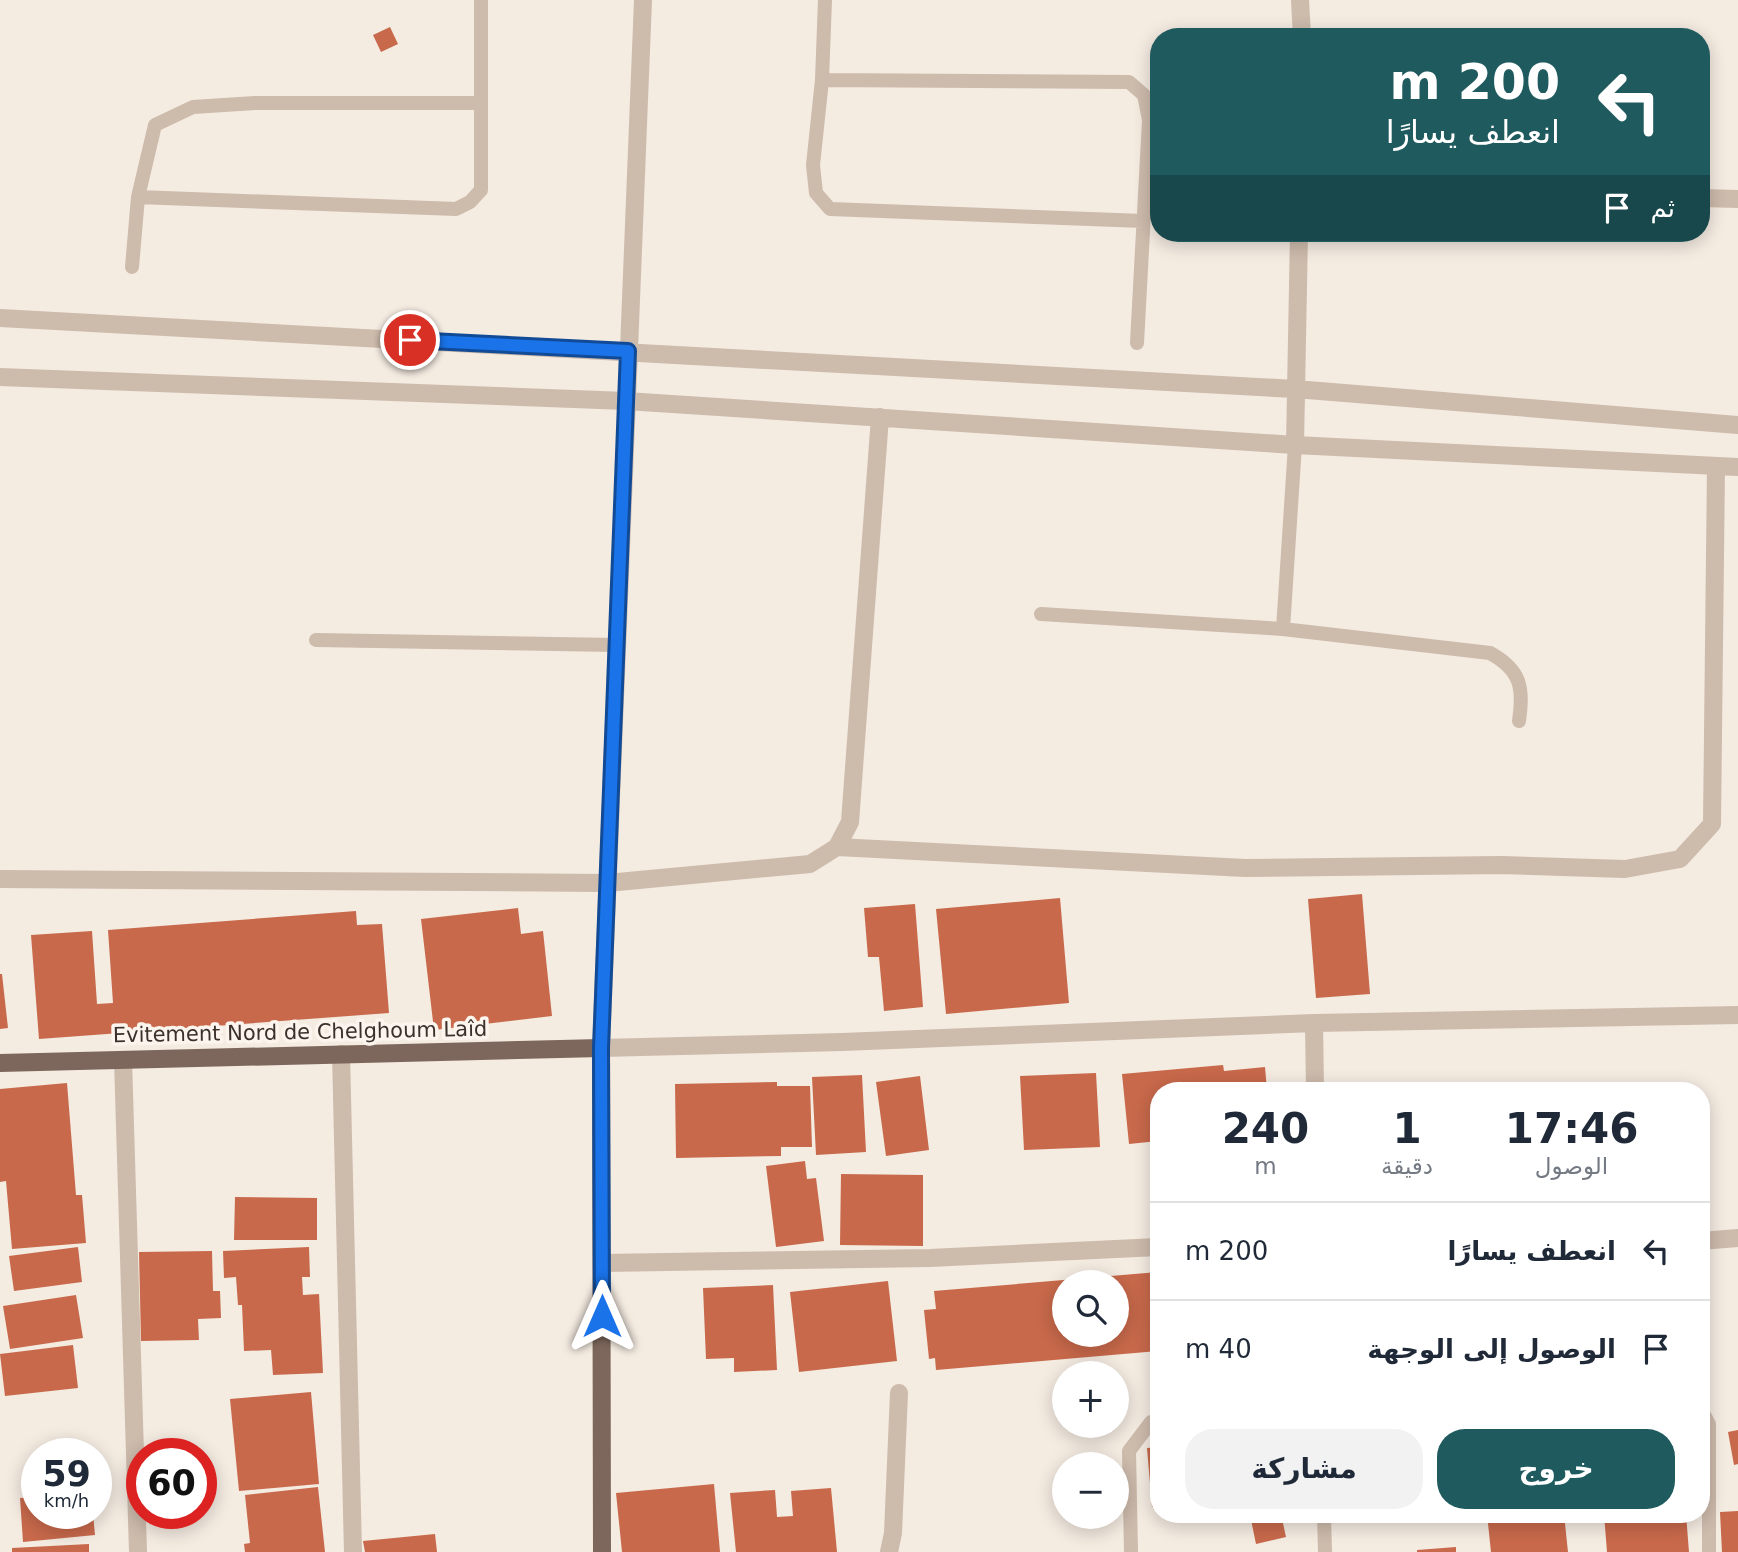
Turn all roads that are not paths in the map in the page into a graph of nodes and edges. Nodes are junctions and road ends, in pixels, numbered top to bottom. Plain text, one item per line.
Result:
1 (481, 0) edge
2 (643, 0) edge
3 (825, 0) edge
4 (1300, 0) edge
5 (1302, 28) edge
6 (822, 80) junction
7 (481, 103) junction
8 (138, 197) junction
9 (1710, 198) edge
10 (1738, 199) edge
11 (1143, 221) junction
12 (1299, 242) edge
13 (132, 267) dead end
14 (0, 318) edge
15 (1137, 343) dead end
16 (628, 351) junction
17 (0, 377) edge
18 (1295, 389) junction
19 (626, 401) junction
20 (880, 417) junction
21 (1738, 425) edge
22 (1295, 445) junction
23 (1716, 466) junction
24 (1738, 467) edge
25 (1041, 614) dead end
26 (1283, 629) junction
27 (316, 640) dead end
28 (617, 645) junction
29 (1519, 721) dead end
30 (837, 847) junction
31 (0, 879) edge
32 (607, 883) junction
33 (1738, 1015) edge
34 (1314, 1023) junction
35 (601, 1048) junction
36 (341, 1054) junction
37 (122, 1060) junction
38 (0, 1063) edge
39 (1315, 1082) edge
40 (1738, 1238) edge
41 (1710, 1240) edge
42 (1150, 1247) edge
43 (602, 1263) junction
44 (899, 1393) dead end
45 (1150, 1423) edge
46 (1324, 1523) edge
47 (1709, 1523) edge
48 (138, 1552) edge
49 (352, 1552) edge
50 (602, 1552) edge
51 (889, 1552) edge
52 (1131, 1552) edge
53 (1325, 1552) edge
54 (1709, 1552) edge

1 - 7 lane
2 - 16 street
3 - 6 lane
4 - 5 street
6 - 11 lane
6 - 11 lane
7 - 8 lane
7 - 8 lane
8 - 13 lane
9 - 10 street
11 - 15 lane
12 - 18 street
14 - 16 street
16 - 18 street
16 - 19 street
17 - 19 street
18 - 21 street
18 - 22 street
19 - 20 street
19 - 28 street
20 - 22 street
20 - 30 street
22 - 23 street
22 - 26 lane
23 - 24 street
23 - 30 street
25 - 26 lane
26 - 29 lane
27 - 28 lane
28 - 32 street
30 - 32 street
31 - 32 street
32 - 35 street
33 - 34 street
34 - 35 street
34 - 39 street
35 - 36 main road, Evitement Nord de Chelghoum Laîd
35 - 43 main road
36 - 37 main road, Evitement Nord de Chelghoum Laîd
36 - 49 street
37 - 38 main road, Evitement Nord de Chelghoum Laîd
37 - 48 street
40 - 41 street
42 - 43 street
43 - 50 main road
44 - 51 street
45 - 52 lane
46 - 53 lane
47 - 54 lane

